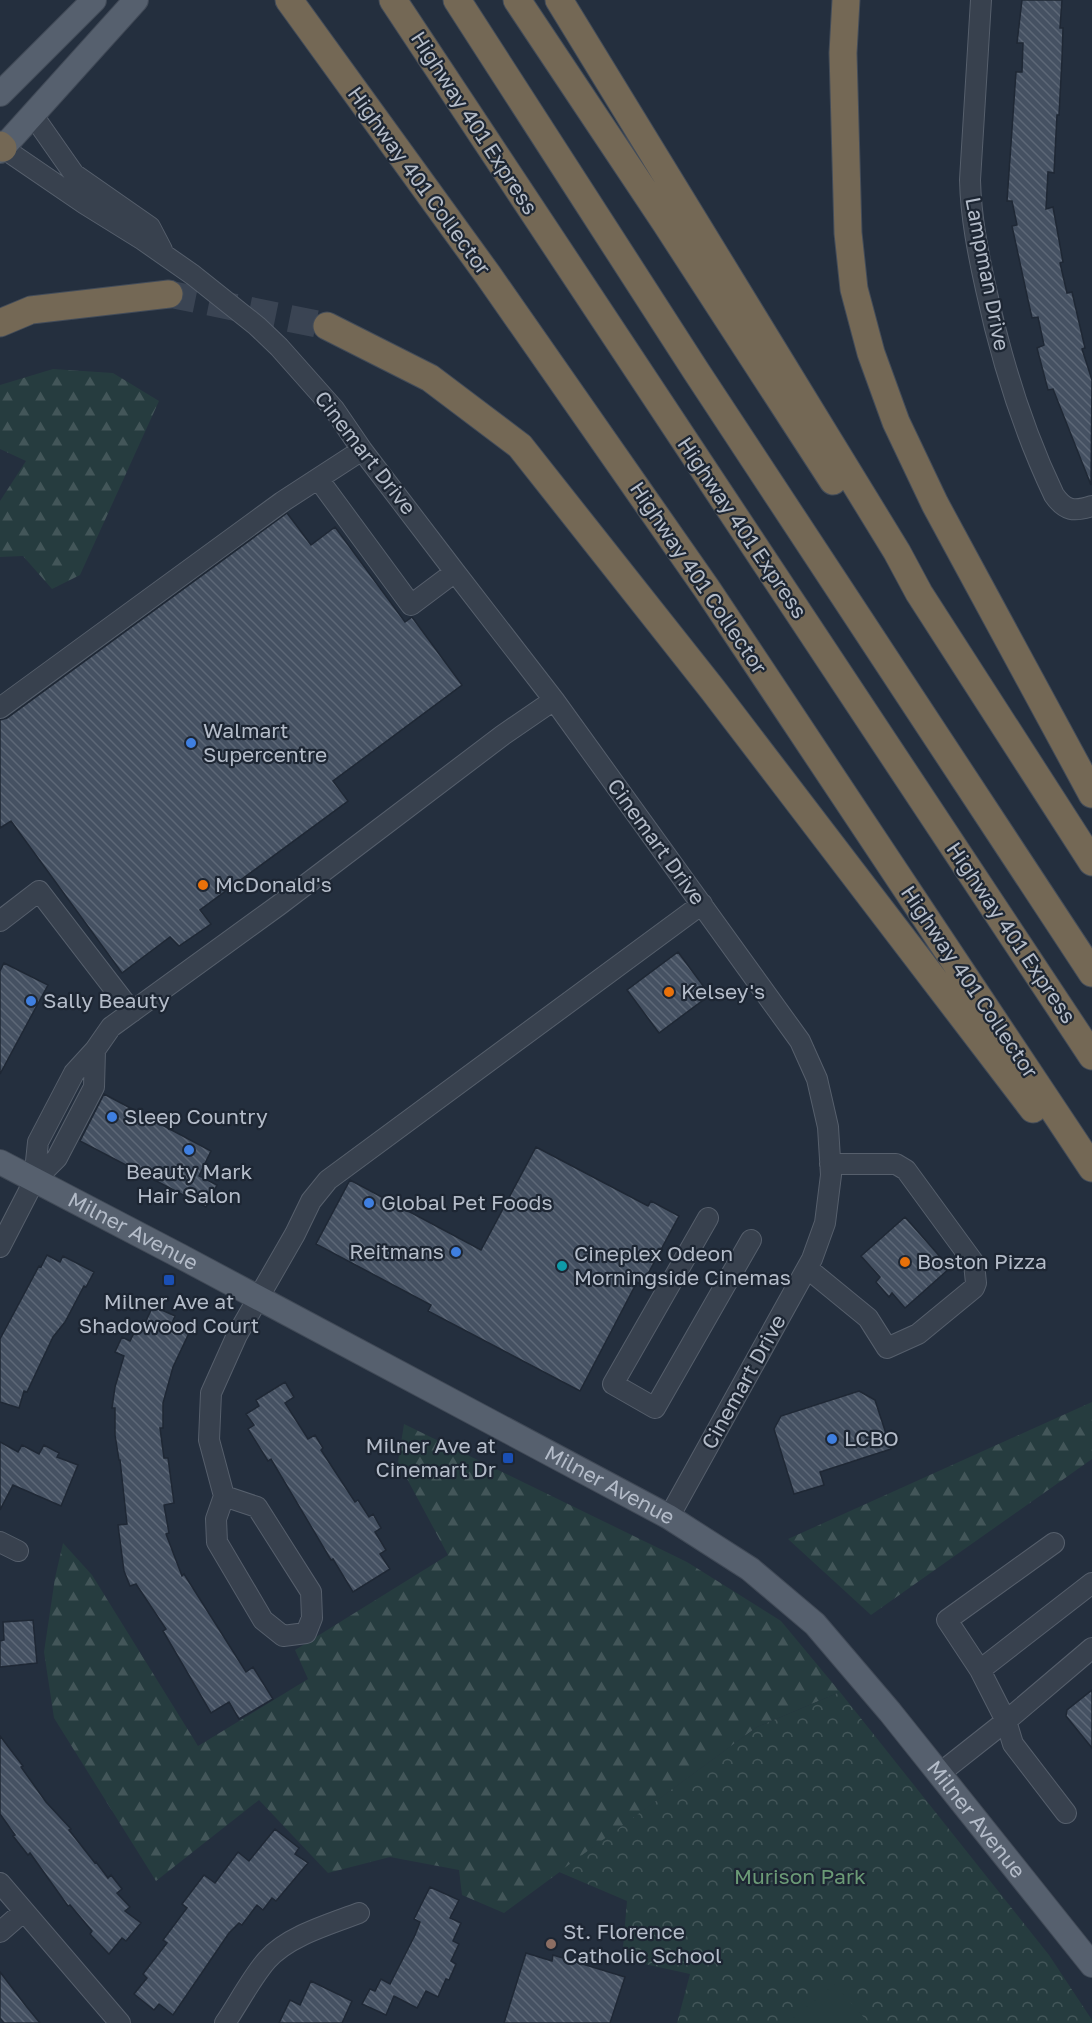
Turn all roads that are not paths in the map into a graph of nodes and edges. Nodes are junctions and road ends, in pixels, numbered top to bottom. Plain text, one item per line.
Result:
1 (94, 0) edge
2 (136, 0) edge
3 (289, 0) edge
4 (393, 0) edge
5 (458, 0) edge
6 (517, 0) edge
7 (559, 0) edge
8 (846, 0) edge
9 (981, 0) edge
10 (0, 94) edge
11 (32, 114) junction
12 (1, 148) edge
13 (167, 257) junction
14 (169, 294) tunnel mouth
15 (0, 323) edge
16 (327, 326) tunnel mouth
17 (362, 450) junction
18 (319, 480) junction
19 (1092, 506) edge
20 (455, 572) junction
21 (920, 593) junction
22 (554, 700) junction
23 (0, 708) edge
24 (1092, 794) edge
25 (1092, 862) edge
26 (702, 904) junction
27 (0, 921) edge
28 (1092, 973) edge
29 (132, 1012) junction
30 (1092, 1056) edge
31 (0, 1162) edge
32 (830, 1164) junction
33 (1092, 1167) edge
34 (34, 1182) junction
35 (1092, 1185) edge
36 (708, 1218) dead end
37 (751, 1240) dead end
38 (0, 1246) edge
39 (807, 1268) junction
40 (259, 1299) junction
41 (224, 1496) junction
42 (669, 1517) junction
43 (0, 1542) edge
44 (1054, 1544) dead end
45 (18, 1551) dead end
46 (1092, 1582) edge
47 (1092, 1648) edge
48 (980, 1670) junction
49 (1006, 1721) junction
50 (939, 1774) junction
51 (1066, 1813) dead end
52 (0, 1883) edge
53 (23, 1912) junction
54 (358, 1913) dead end
55 (0, 1932) edge
56 (1092, 1965) edge
57 (118, 2023) edge
58 (225, 2023) edge

1 - 10 main road
2 - 11 main road
3 - 33 highway, Highway 401 Collector
4 - 30 highway, Highway 401 Express
5 - 28 highway
6 - 21 highway
7 - 21 highway
8 - 24 highway
9 - 19 street, Lampman Drive
11 - 12 main road
11 - 13 street, Cinemart Drive
12 - 13 street, Cinemart Drive
13 - 17 street, Cinemart Drive
14 - 15 highway
16 - 35 highway
17 - 18 street
17 - 20 street, Cinemart Drive
18 - 20 street
18 - 23 street
20 - 22 street, Cinemart Drive
21 - 25 highway
22 - 26 street, Cinemart Drive
22 - 29 street
26 - 32 street, Cinemart Drive
26 - 40 street
27 - 29 street
29 - 34 street
31 - 34 main road, Milner Avenue
32 - 39 street, Cinemart Drive
32 - 39 street
34 - 38 street
34 - 40 main road, Milner Avenue
36 - 37 street
39 - 42 street, Cinemart Drive
40 - 41 street
40 - 42 main road, Milner Avenue
41 - 41 street
42 - 50 main road, Milner Avenue
43 - 45 street
44 - 48 street
46 - 48 street
47 - 49 street
48 - 49 street
49 - 50 street
49 - 51 street
50 - 56 main road, Milner Avenue
52 - 53 street
53 - 55 street
53 - 57 street
54 - 58 street

